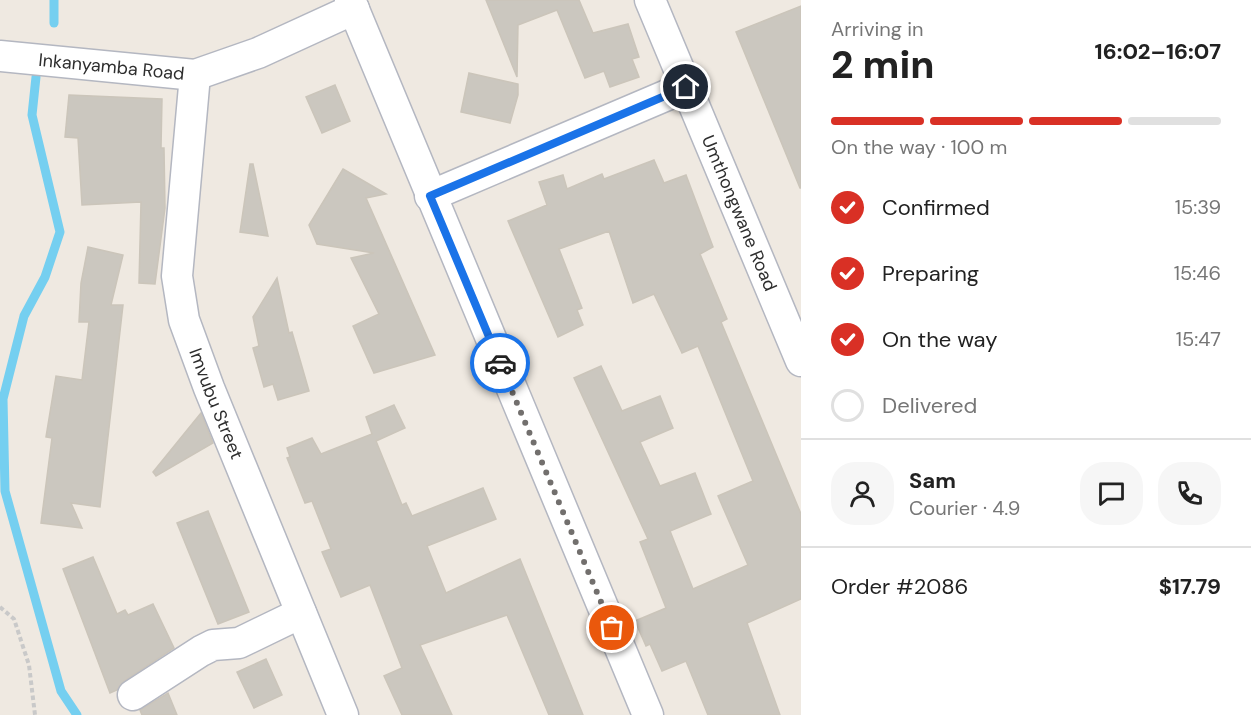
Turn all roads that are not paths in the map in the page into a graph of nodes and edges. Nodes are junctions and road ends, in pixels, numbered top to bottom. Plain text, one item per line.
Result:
1 (650, 0) edge
2 (352, 5) edge
3 (0, 56) edge
4 (195, 75) junction
5 (686, 87) junction
6 (430, 196) junction
7 (801, 361) edge
8 (301, 613) junction
9 (133, 695) dead end
10 (343, 715) edge
11 (648, 715) edge

1 - 5 street, Umthongwane Road
2 - 4 street, Inkanyamba Road
2 - 6 street
3 - 4 street, Inkanyamba Road
4 - 8 street, Imvubu Street
5 - 6 street
5 - 7 street, Umthongwane Road
6 - 11 street
8 - 9 street
8 - 10 street, Imvubu Street

